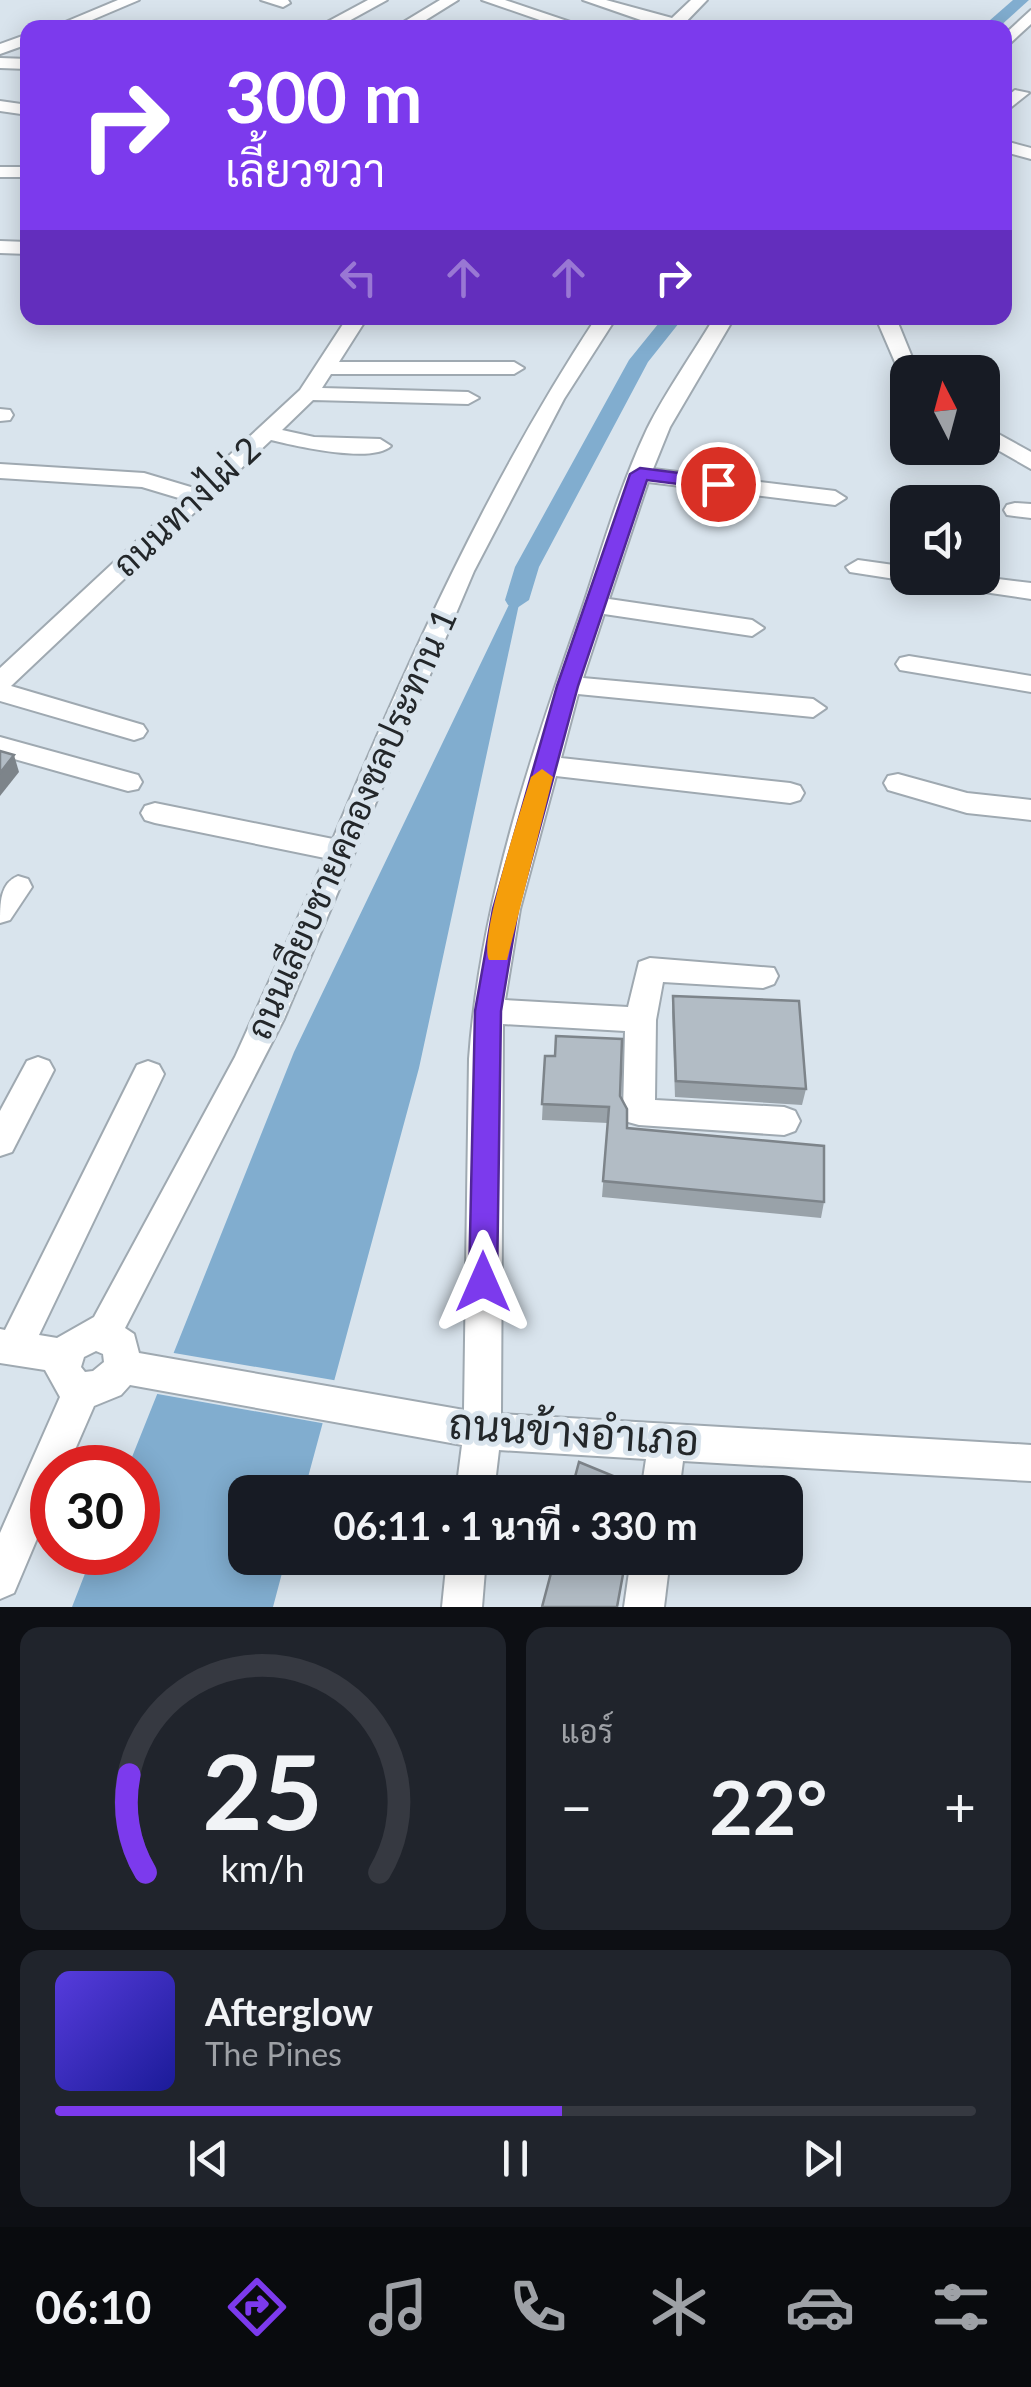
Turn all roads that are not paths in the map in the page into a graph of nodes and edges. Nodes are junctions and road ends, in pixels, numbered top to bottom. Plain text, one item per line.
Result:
1 (132, 0) edge
2 (380, 0) edge
3 (451, 0) edge
4 (488, 0) edge
5 (590, 0) edge
6 (700, 0) edge
7 (1031, 15) edge
8 (79, 20) edge
9 (339, 20) edge
10 (416, 20) edge
11 (554, 20) edge
12 (654, 20) edge
13 (679, 20) edge
14 (1012, 35) edge
15 (1021, 92) dead end
16 (1012, 100) edge
17 (354, 325) edge
18 (601, 325) edge
19 (720, 325) edge
20 (889, 325) edge
21 (901, 355) edge
22 (326, 368) junction
23 (514, 368) dead end
24 (308, 394) junction
25 (468, 398) dead end
26 (266, 433) junction
27 (1000, 442) edge
28 (380, 446) dead end
29 (1031, 462) edge
30 (0, 470) edge
31 (640, 474) junction
32 (196, 496) junction
33 (835, 498) dead end
34 (858, 567) dead end
35 (890, 571) edge
36 (1000, 586) edge
37 (1031, 590) edge
38 (595, 605) junction
39 (752, 628) dead end
40 (909, 664) dead end
41 (0, 682) edge
42 (1031, 684) edge
43 (568, 685) junction
44 (0, 692) edge
45 (813, 708) dead end
46 (134, 731) dead end
47 (0, 746) edge
48 (545, 765) junction
49 (128, 782) dead end
50 (898, 783) dead end
51 (790, 793) dead end
52 (1031, 810) edge
53 (154, 813) dead end
54 (342, 851) junction
55 (18, 887) dead end
56 (0, 912) edge
57 (763, 976) dead end
58 (488, 1011) junction
59 (641, 1020) junction
60 (38, 1070) dead end
61 (148, 1074) dead end
62 (784, 1121) dead end
63 (0, 1142) edge
64 (104, 1334) junction
65 (7, 1347) edge
66 (133, 1368) junction
67 (73, 1373) junction
68 (482, 1431) junction
69 (667, 1440) junction
70 (1031, 1463) edge
71 (477, 1475) edge
72 (662, 1475) edge
73 (465, 1575) edge
74 (649, 1575) edge
75 (0, 1578) edge
76 (462, 1607) edge
77 (644, 1607) edge

1 - 8 street
2 - 9 street
3 - 10 street
4 - 11 street
5 - 12 street
6 - 13 street
7 - 14 street
15 - 16 street
17 - 22 street, ถนนทางไผ่ 2
18 - 54 street, ถนนเลียบชายคลองชลประทาน 1
19 - 31 street
20 - 21 street
22 - 23 street
22 - 24 street, ถนนทางไผ่ 2
24 - 25 street
24 - 26 street, ถนนทางไผ่ 2
26 - 28 street
26 - 32 street, ถนนทางไผ่ 2
27 - 29 street
30 - 32 street
31 - 33 street
31 - 38 street
32 - 41 street, ถนนทางไผ่ 2
34 - 35 street
36 - 37 street
38 - 39 street
38 - 43 street
40 - 42 street
43 - 45 street
43 - 48 street
44 - 46 street
47 - 49 street
48 - 51 street
48 - 58 street
50 - 52 street
53 - 54 street
54 - 64 street, ถนนเลียบชายคลองชลประทาน 1
55 - 56 street
57 - 59 street
58 - 59 street
58 - 68 street
59 - 62 street
60 - 63 street
61 - 65 street
64 - 66 street
64 - 67 street
65 - 67 street
66 - 67 street
66 - 68 street, ถนนข้างอำเภอ
67 - 75 street
68 - 69 street, ถนนข้างอำเภอ
68 - 71 street
69 - 70 street, ถนนข้างอำเภอ
69 - 72 street
73 - 76 street
74 - 77 street

